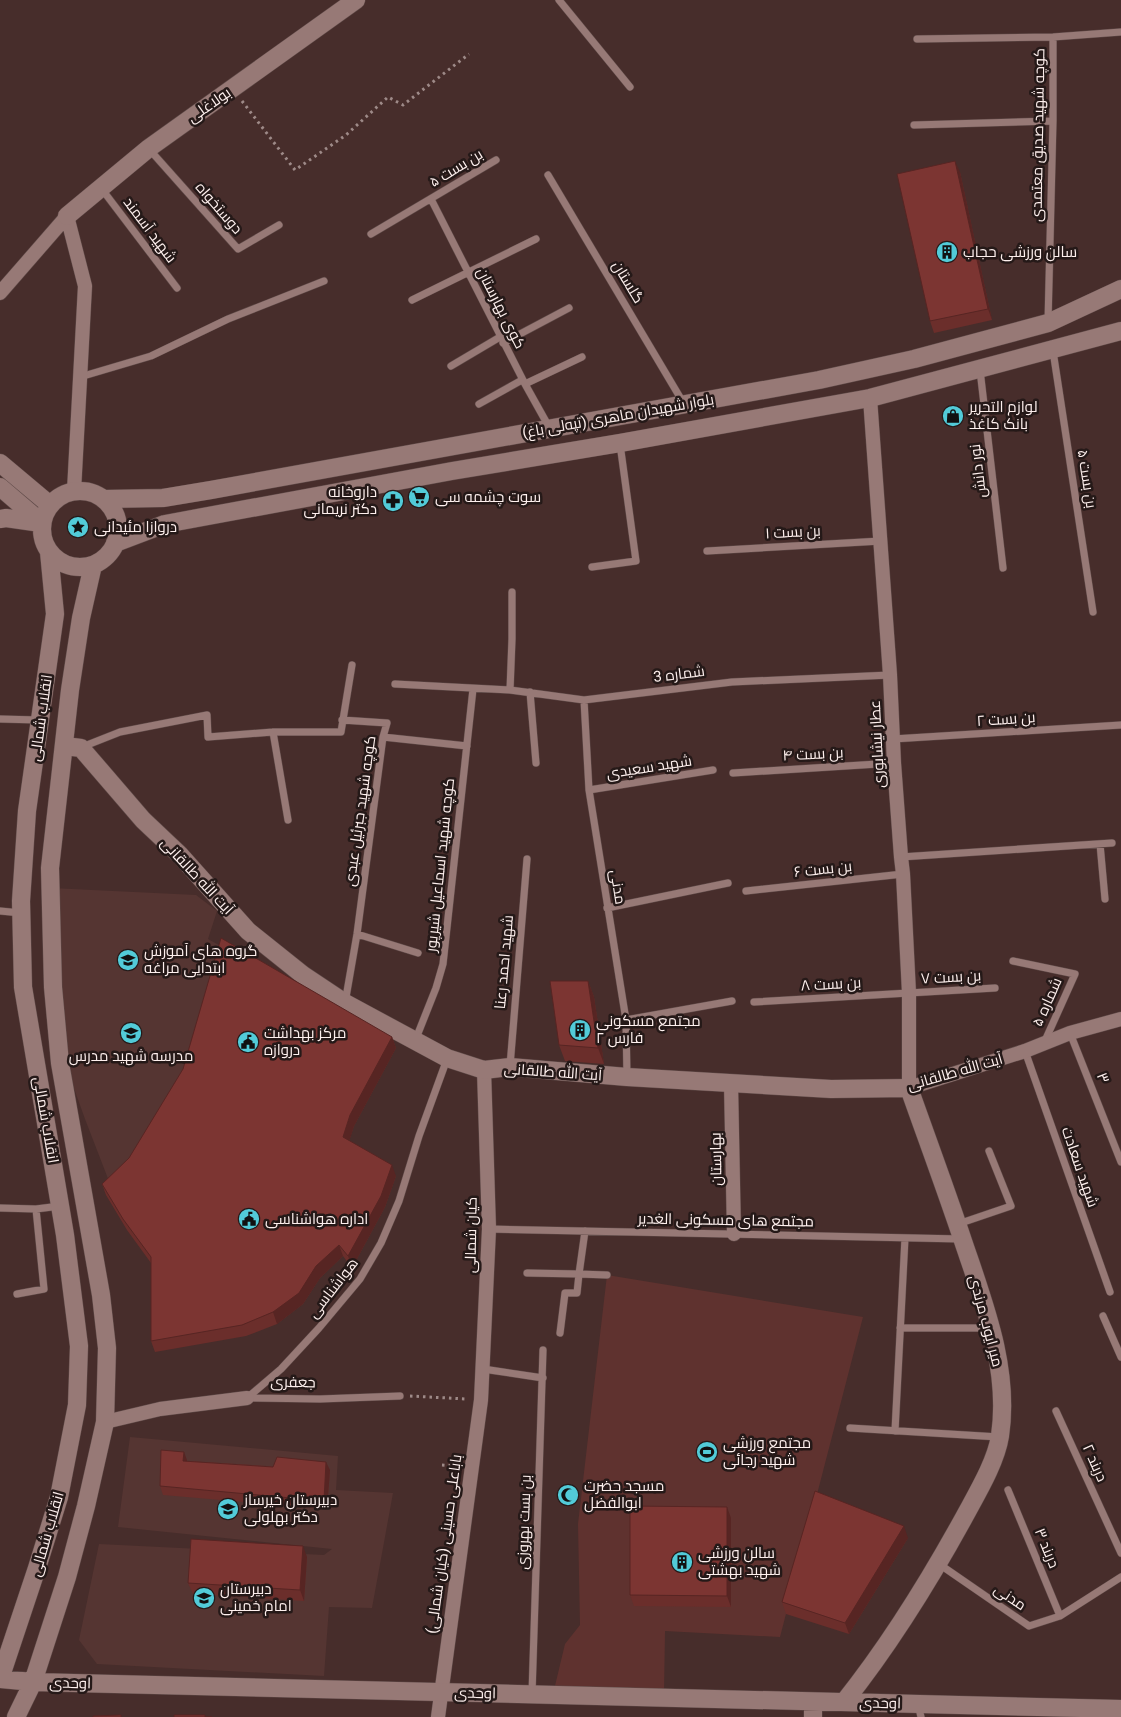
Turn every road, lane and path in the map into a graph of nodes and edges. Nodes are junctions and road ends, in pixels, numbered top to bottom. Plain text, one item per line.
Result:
1 (356, 0) edge
2 (559, 0) edge
3 (1121, 32) edge
4 (1053, 37) junction
5 (917, 39) dead end
6 (469, 54) dead end
7 (630, 87) dead end
8 (233, 88) junction
9 (1053, 121) junction
10 (914, 125) dead end
11 (148, 148) junction
12 (496, 160) dead end
13 (548, 175) dead end
14 (101, 188) junction
15 (431, 199) junction
16 (67, 216) junction
17 (279, 225) dead end
18 (371, 234) dead end
19 (536, 239) dead end
20 (467, 271) junction
21 (324, 281) dead end
22 (177, 288) dead end
23 (1121, 289) edge
24 (0, 292) edge
25 (412, 300) dead end
26 (569, 308) dead end
27 (1048, 323) junction
28 (1121, 331) edge
29 (502, 340) junction
30 (1053, 350) junction
31 (582, 357) dead end
32 (451, 366) dead end
33 (980, 370) junction
34 (80, 377) junction
35 (524, 382) junction
36 (870, 398) junction
37 (479, 404) dead end
38 (684, 404) junction
39 (550, 428) junction
40 (620, 444) junction
41 (0, 463) edge
42 (0, 487) edge
43 (74, 491) junction
44 (104, 499) junction
45 (50, 504) junction
46 (0, 519) edge
47 (42, 523) junction
48 (881, 541) junction
49 (116, 543) junction
50 (707, 551) dead end
51 (49, 552) junction
52 (93, 565) junction
53 (592, 567) dead end
54 (1003, 568) dead end
55 (512, 592) dead end
56 (1093, 612) dead end
57 (352, 665) dead end
58 (890, 675) junction
59 (395, 684) dead end
60 (473, 689) junction
61 (510, 690) junction
62 (530, 692) junction
63 (584, 700) junction
64 (0, 719) edge
65 (41, 720) junction
66 (342, 720) junction
67 (1121, 725) edge
68 (272, 732) junction
69 (383, 737) junction
70 (893, 739) junction
71 (467, 746) junction
72 (73, 747) junction
73 (536, 763) dead end
74 (894, 763) junction
75 (713, 770) dead end
76 (733, 773) dead end
77 (589, 790) junction
78 (288, 820) dead end
79 (1112, 843) dead end
80 (1100, 844) junction
81 (900, 858) junction
82 (526, 859) dead end
83 (903, 874) junction
84 (728, 884) dead end
85 (746, 891) dead end
86 (1105, 899) dead end
87 (608, 908) junction
88 (0, 911) edge
89 (21, 913) junction
90 (357, 934) junction
91 (418, 953) dead end
92 (1013, 961) dead end
93 (995, 988) dead end
94 (909, 993) junction
95 (732, 1001) dead end
96 (754, 1002) dead end
97 (345, 1003) junction
98 (1121, 1019) edge
99 (626, 1020) junction
100 (1070, 1033) junction
101 (415, 1041) junction
102 (1044, 1043) junction
103 (1025, 1051) junction
104 (447, 1058) junction
105 (510, 1067) junction
106 (484, 1070) junction
107 (627, 1077) junction
108 (731, 1083) junction
109 (909, 1088) junction
110 (989, 1151) dead end
111 (1121, 1162) edge
112 (60, 1206) junction
113 (0, 1208) edge
114 (36, 1209) junction
115 (489, 1229) junction
116 (584, 1231) junction
117 (960, 1232) junction
118 (734, 1234) junction
119 (905, 1238) junction
120 (527, 1273) dead end
121 (579, 1274) junction
122 (607, 1275) dead end
123 (1110, 1292) dead end
124 (17, 1294) dead end
125 (1103, 1316) dead end
126 (900, 1328) junction
127 (990, 1328) junction
128 (560, 1333) dead end
129 (543, 1350) dead end
130 (1121, 1357) edge
131 (483, 1369) junction
132 (543, 1378) junction
133 (400, 1396) joint
134 (247, 1398) junction
135 (481, 1400) junction
136 (1056, 1412) dead end
137 (105, 1422) junction
138 (850, 1428) dead end
139 (896, 1431) junction
140 (1000, 1437) junction
141 (1008, 1490) dead end
142 (1121, 1554) edge
143 (939, 1564) junction
144 (38, 1568) junction
145 (67, 1577) junction
146 (1121, 1577) edge
147 (1060, 1616) junction
148 (0, 1679) edge
149 (32, 1682) junction
150 (440, 1692) junction
151 (532, 1694) junction
152 (844, 1702) junction
153 (813, 1709) edge
154 (1121, 1709) edge
155 (920, 1711) edge
156 (16, 1717) edge
157 (438, 1717) edge

1 - 8 street, بولاغلی
2 - 7 lane
3 - 4 lane
4 - 5 lane
4 - 9 lane, کوچه شهید صدیق معتمدی
6 - 8 path
8 - 11 street, بولاغلی
9 - 10 lane
9 - 27 lane, کوچه شهید صدیق معتمدی
11 - 14 street, بولاغلی
11 - 17 lane, دوستخواه
12 - 15 lane, بن بست ۵
13 - 38 lane, گلستان
14 - 16 street, بولاغلی
14 - 22 lane, شهید آسمند
15 - 18 lane
15 - 20 lane, کوی بهارستان
16 - 24 street, بولاغلی
16 - 34 street
19 - 20 lane
20 - 25 lane
20 - 29 lane, کوی بهارستان
21 - 34 lane
23 - 27 street, بلوار شهیدان ماهری (تپه‌لی باغ)
26 - 29 lane
27 - 30 street
27 - 38 street, بلوار شهیدان ماهری (تپه‌لی باغ)
28 - 30 street, بلوار شهیدان ماهری (تپه‌لی باغ)
29 - 32 lane
29 - 35 lane, کوی بهارستان
30 - 33 street, بلوار شهیدان ماهری (تپه‌لی باغ)
30 - 56 lane, بن بست ۵
31 - 35 lane
33 - 36 street, بلوار شهیدان ماهری (تپه‌لی باغ)
33 - 54 lane, نور دانش
34 - 43 street
35 - 37 lane
35 - 39 lane, کوی بهارستان
36 - 40 street, بلوار شهیدان ماهری (تپه‌لی باغ)
36 - 48 street, عطار نیشابوری
38 - 39 street, بلوار شهیدان ماهری (تپه‌لی باغ)
39 - 44 street, بلوار شهیدان ماهری (تپه‌لی باغ)
40 - 49 street, بلوار شهیدان ماهری (تپه‌لی باغ)
40 - 53 lane
41 - 45 street
42 - 47 street
43 - 44 street
43 - 45 street
44 - 49 street
45 - 47 street
46 - 47 street
47 - 51 street
48 - 50 lane, بن بست ۱
48 - 58 street, عطار نیشابوری
49 - 52 street
51 - 52 street
51 - 65 street, انقلاب شمالی
52 - 72 street, انقلاب شمالی
55 - 61 lane
57 - 66 lane
58 - 63 lane, شماره 3
58 - 70 street, عطار نیشابوری
59 - 60 lane, شماره 3
60 - 61 lane, شماره 3
60 - 71 lane, کوچه شهید اسماعیل شیرپور
61 - 62 lane, شماره 3
62 - 63 lane, شماره 3
62 - 73 lane
63 - 77 lane, مدنی
64 - 65 lane
65 - 89 street, انقلاب شمالی
66 - 68 lane, کوچه شهید جبرئیل عبدی
66 - 69 lane, کوچه شهید جبرئیل عبدی
67 - 70 lane, بن بست ۲
68 - 72 lane, کوچه شهید جبرئیل عبدی
68 - 78 lane
69 - 71 lane
69 - 90 lane, کوچه شهید جبرئیل عبدی
70 - 74 street, عطار نیشابوری
71 - 101 lane, کوچه شهید اسماعیل شیرپور
72 - 97 street, آیت الله طالقانی
72 - 137 street, انقلاب شمالی
74 - 76 lane, بن بست ۴
74 - 81 street, عطار نیشابوری
75 - 77 lane, شهید سعیدی
77 - 87 lane, مدنی
79 - 80 lane
80 - 81 lane
80 - 86 lane
81 - 83 street, عطار نیشابوری
82 - 105 lane, شهید احمد رعنا
83 - 85 lane, بن بست ۶
83 - 94 street, عطار نیشابوری
84 - 87 lane
87 - 99 lane, مدنی
88 - 89 lane
89 - 112 street, انقلاب شمالی
90 - 91 lane
90 - 97 lane, کوچه شهید جبرئیل عبدی
92 - 102 lane, شماره ۵
93 - 94 lane, بن بست ۷
94 - 96 lane, بن بست ۸
94 - 109 street, عطار نیشابوری
95 - 99 lane
97 - 101 street, آیت الله طالقانی
98 - 100 street, آیت الله طالقانی
99 - 107 lane, مدنی
100 - 102 street, آیت الله طالقانی
100 - 111 lane, ۳
101 - 104 street, آیت الله طالقانی
102 - 103 street, آیت الله طالقانی
103 - 109 street, آیت الله طالقانی
103 - 123 lane, شهید سعادت
104 - 106 street, آیت الله طالقانی
104 - 134 lane, هواشناسی
105 - 106 street, آیت الله طالقانی
105 - 107 street, آیت الله طالقانی
106 - 115 street, کیان شمالی
107 - 108 street, آیت الله طالقانی
108 - 109 street, آیت الله طالقانی
108 - 118 street, بهارستان
109 - 117 street, میر ایوب مرندی
110 - 117 lane
112 - 114 lane
112 - 144 street, انقلاب شمالی
113 - 114 lane
114 - 124 lane
115 - 116 lane, مجتمع های مسکونی الغدیر
115 - 131 street, کیان شمالی
116 - 118 lane, مجتمع های مسکونی الغدیر
116 - 121 lane
117 - 119 lane, مجتمع های مسکونی الغدیر
117 - 127 street, میر ایوب مرندی
118 - 119 lane, مجتمع های مسکونی الغدیر
119 - 126 lane
120 - 121 lane
121 - 122 lane
121 - 128 lane
125 - 130 lane
126 - 127 lane
126 - 139 lane
127 - 140 street, میر ایوب مرندی
129 - 132 lane, بن بست بهروزی
131 - 132 lane
131 - 135 street, کیان شمالی
132 - 151 lane, بن بست بهروزی
133 - 134 lane, جعفری
133 - 135 path
134 - 137 street, جعفری
135 - 150 street, باباعلی حسینی (کیان شمالی)
136 - 142 lane, دربند ۲
137 - 145 street, انقلاب شمالی
138 - 139 lane
139 - 140 lane
140 - 143 street, میر ایوب مرندی
141 - 147 lane, دربند ۳
143 - 147 lane, مدنی
143 - 152 street, میر ایوب مرندی
144 - 145 street
144 - 148 street, انقلاب شمالی
145 - 149 street, انقلاب شمالی
146 - 147 lane, مدنی
148 - 149 street, اوحدی
149 - 150 street, اوحدی
149 - 156 street, انقلاب شمالی
150 - 151 street, اوحدی
150 - 157 street, باباعلی حسینی (کیان شمالی)
151 - 153 street, اوحدی
152 - 153 street, اوحدی
152 - 155 street, اوحدی
154 - 155 street, اوحدی

